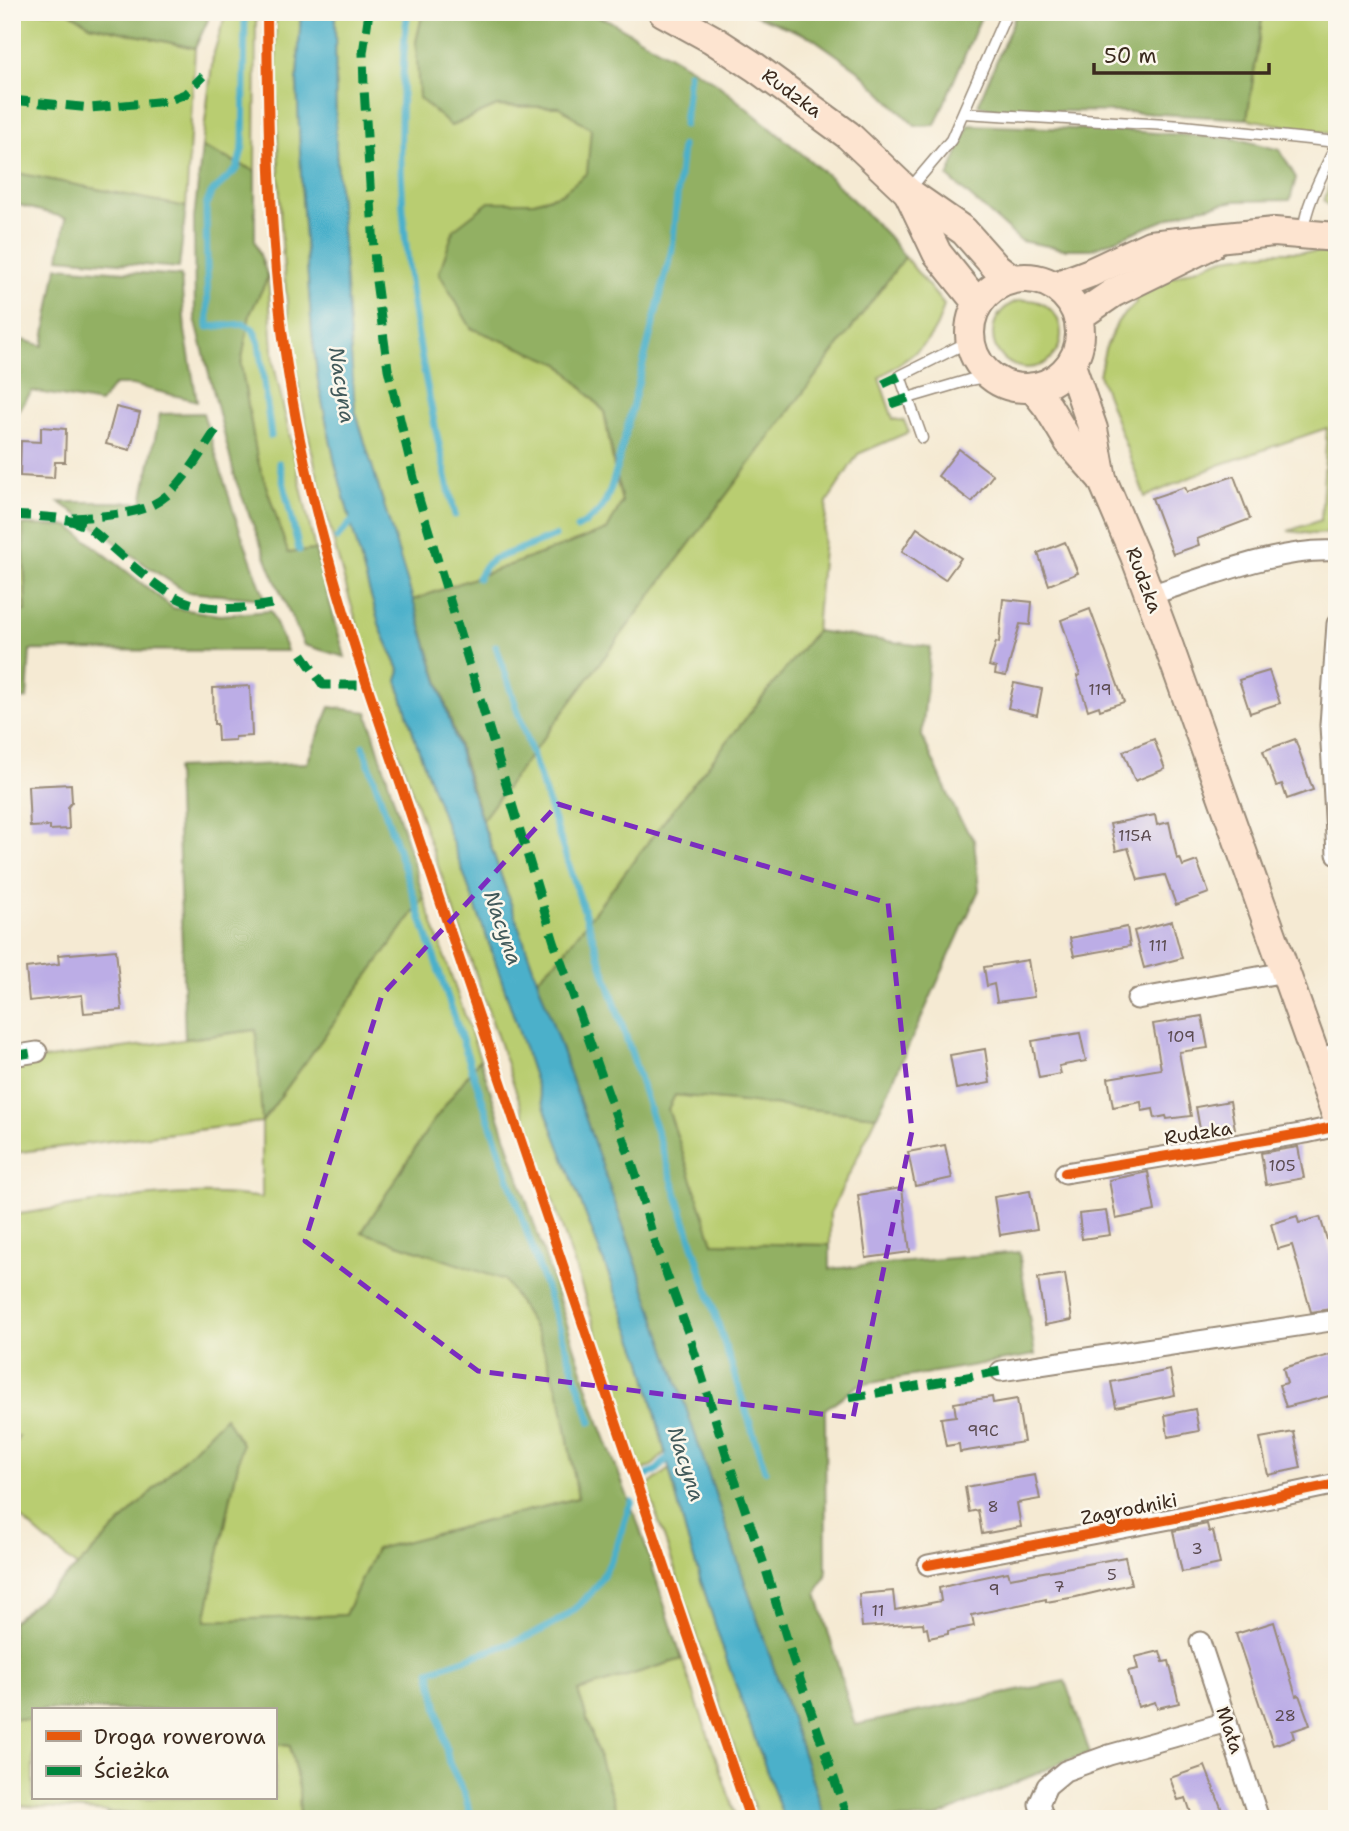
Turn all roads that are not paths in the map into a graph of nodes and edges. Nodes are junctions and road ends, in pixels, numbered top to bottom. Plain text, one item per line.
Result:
1 (663, 12) edge
2 (1007, 12) edge
3 (964, 113) junction
4 (1337, 143) edge
5 (908, 192) junction
6 (1303, 233) junction
7 (1337, 237) edge
8 (1225, 238) junction
9 (1012, 279) junction
10 (1055, 286) junction
11 (978, 304) junction
12 (1078, 317) junction
13 (970, 341) junction
14 (1071, 365) junction
15 (990, 376) junction
16 (1033, 388) junction
17 (908, 398) junction
18 (922, 438) dead end
19 (1102, 479) junction
20 (1337, 551) edge
21 (1150, 595) junction
22 (1337, 624) edge
23 (1334, 747) edge
24 (1337, 853) edge
25 (1285, 972) junction
26 (1137, 999) dead end
27 (37, 1052) dead end
28 (12, 1056) edge
29 (1327, 1057) edge
30 (1337, 1117) edge
31 (1337, 1126) edge
32 (1065, 1172) dead end
33 (1337, 1320) edge
34 (1001, 1371) dead end
35 (1337, 1484) edge
36 (928, 1565) dead end
37 (1200, 1642) dead end
38 (1227, 1722) junction
39 (1044, 1819) edge
40 (1259, 1819) edge

1 - 5 main road, Rudzka
2 - 3 lane
3 - 4 lane
3 - 5 lane
4 - 6 lane
5 - 9 main road, Rudzka
5 - 11 main road, Rudzka
6 - 7 main road
6 - 8 main road
8 - 10 main road
8 - 12 main road
9 - 10 main road
9 - 11 main road
10 - 12 main road
11 - 13 main road
12 - 14 main road
13 - 15 main road
13 - 17 lane
14 - 16 main road
14 - 19 main road, Rudzka
15 - 16 main road
15 - 17 lane
16 - 19 main road, Rudzka
17 - 18 lane
19 - 21 main road, Rudzka
20 - 21 street
21 - 25 main road, Rudzka
22 - 23 street
23 - 24 street
25 - 26 street
25 - 29 main road, Rudzka
27 - 28 street
29 - 30 main road, Rudzka
31 - 32 street, Rudzka
33 - 34 street
35 - 36 street, Zagrodniki
37 - 38 street, Mała
38 - 39 street
38 - 40 street, Mała

